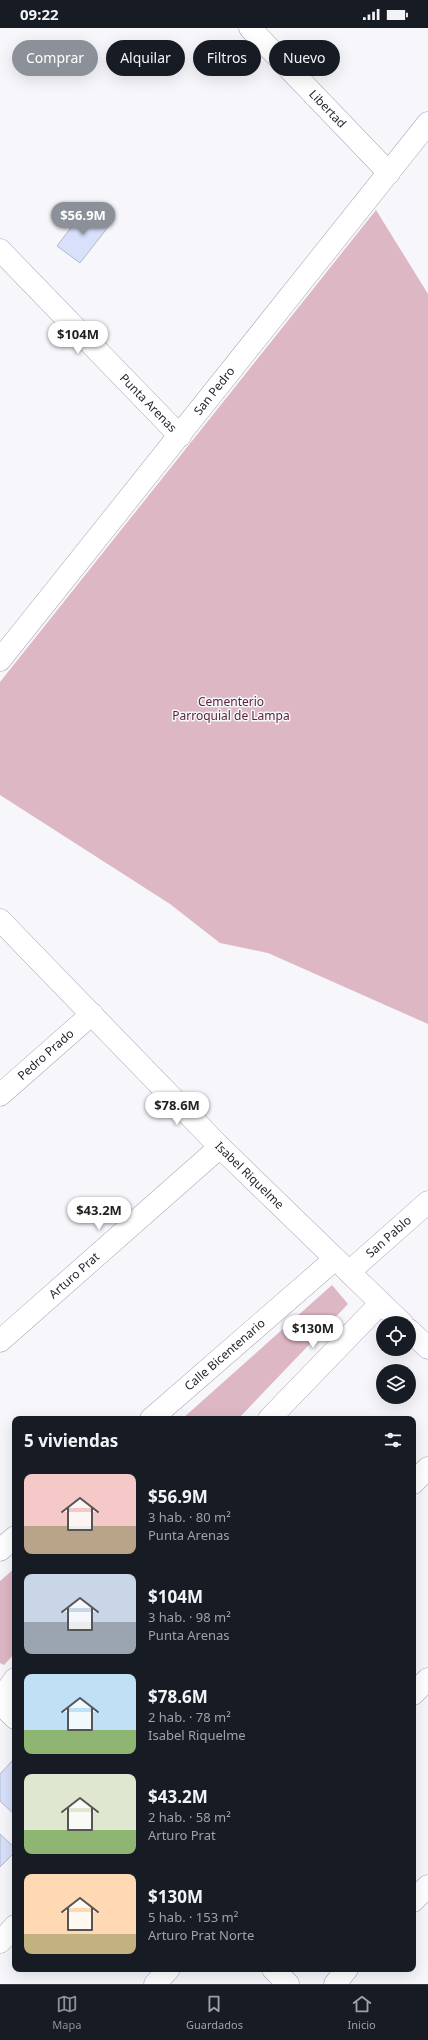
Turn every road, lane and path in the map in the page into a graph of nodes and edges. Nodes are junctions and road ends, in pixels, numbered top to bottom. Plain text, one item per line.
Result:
1 (250, 28) edge
2 (428, 123) edge
3 (389, 173) junction
4 (0, 250) edge
5 (180, 436) junction
6 (0, 660) edge
7 (0, 920) edge
8 (92, 1014) junction
9 (0, 1095) edge
10 (220, 1147) junction
11 (428, 1202) edge
12 (342, 1266) junction
13 (382, 1304) junction
14 (395, 1316) edge
15 (416, 1337) edge
16 (0, 1341) edge
17 (428, 1348) edge
18 (155, 1416) edge
19 (272, 1416) edge
20 (428, 1468) edge
21 (416, 1481) edge
22 (12, 1540) edge
23 (0, 1550) edge
24 (428, 1679) edge
25 (12, 1684) edge
26 (416, 1691) edge
27 (0, 1702) edge
28 (12, 1715) edge
29 (428, 1886) edge
30 (416, 1898) edge
31 (12, 1929) edge
32 (0, 1942) edge
33 (166, 1972) edge
34 (276, 1972) edge
35 (345, 1972) edge
36 (155, 1984) edge
37 (288, 1984) edge
38 (335, 1984) edge

1 - 3 street, Libertad
2 - 3 street, San Pedro
3 - 5 street, San Pedro
4 - 5 street, Punta Arenas
5 - 6 street, San Pedro
7 - 8 street, Isabel Riquelme
8 - 9 street, Pedro Prado
8 - 10 street, Isabel Riquelme
10 - 12 street, Isabel Riquelme
10 - 16 street, Arturo Prat
11 - 12 street, San Pablo
12 - 13 street, Isabel Riquelme
12 - 18 street, Calle Bicentenario
13 - 14 street, Isabel Riquelme
13 - 19 street
15 - 17 street
20 - 21 street
22 - 23 street
24 - 26 street
25 - 27 street
27 - 28 street
29 - 30 street
31 - 32 street
33 - 36 street
34 - 37 street
35 - 38 street

